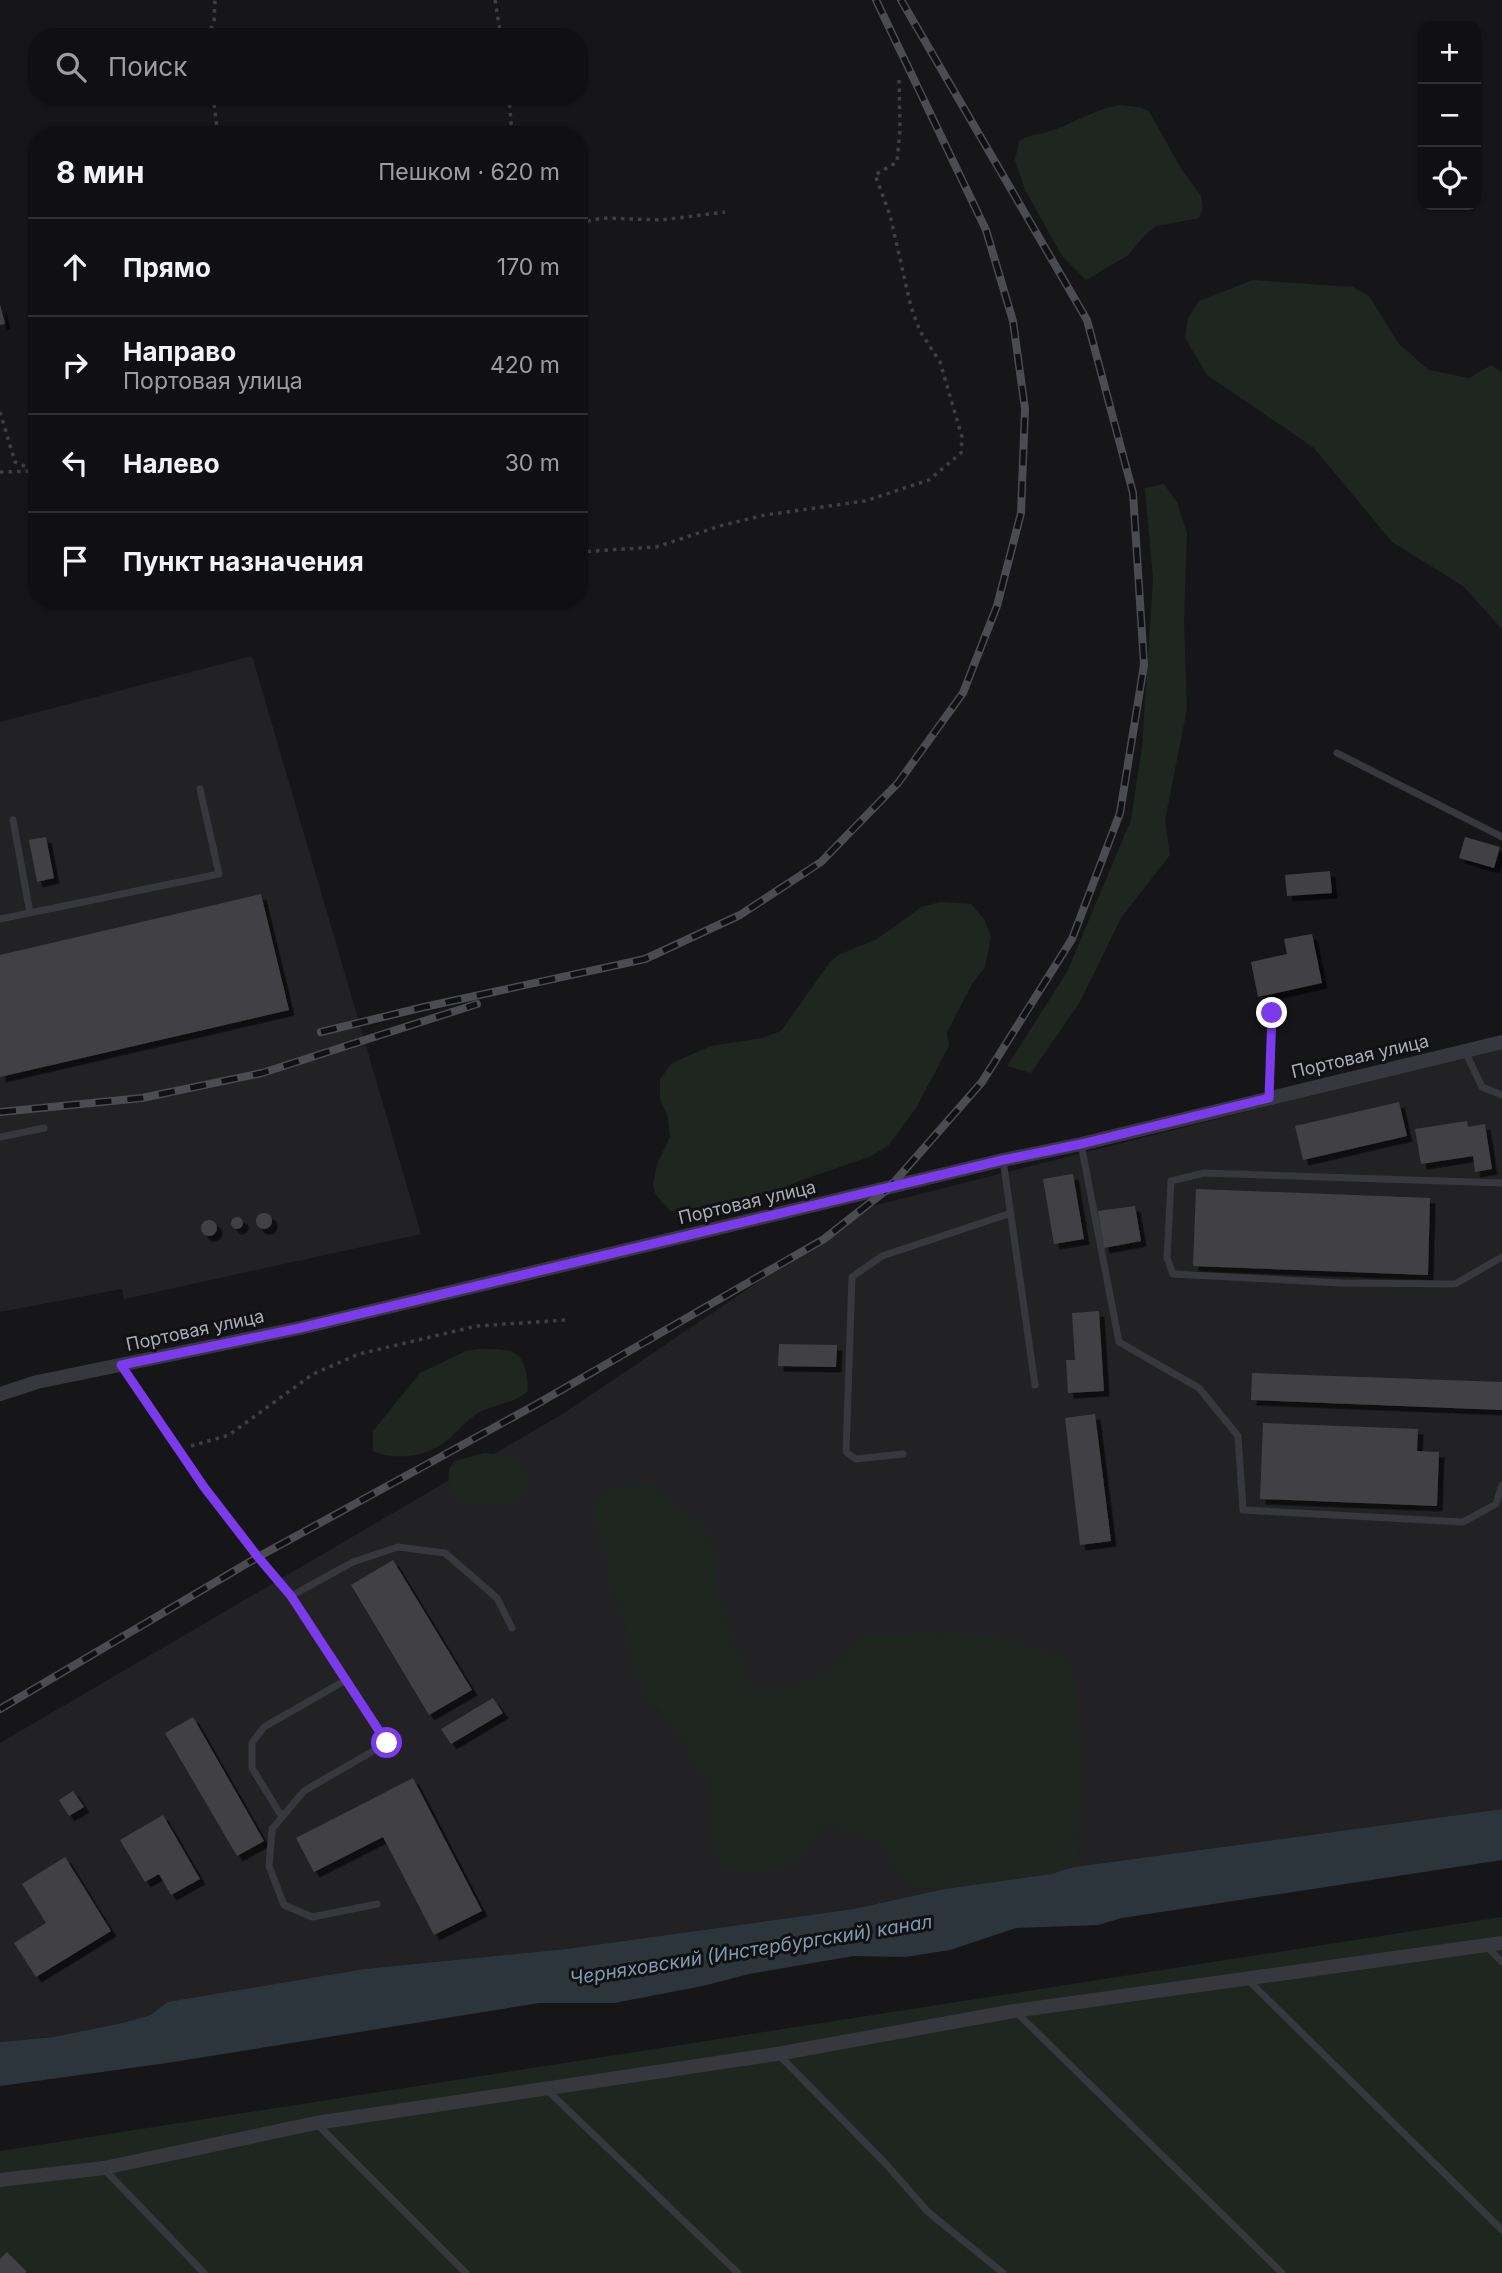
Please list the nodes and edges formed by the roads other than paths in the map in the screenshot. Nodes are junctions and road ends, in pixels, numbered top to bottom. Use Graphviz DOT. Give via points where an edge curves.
graph roads {
  1 [pos="1337,753"];
  2 [pos="200,789"];
  3 [pos="13,820"];
  4 [pos="1502,837"];
  5 [pos="30,913"];
  6 [pos="0,919"];
  7 [pos="1272,1013"];
  8 [pos="1502,1042"];
  9 [pos="1465,1051"];
  10 [pos="1502,1095"];
  11 [pos="1269,1098"];
  12 [pos="44,1128"];
  13 [pos="0,1137"];
  14 [pos="1081,1144"];
  15 [pos="1003,1160"];
  16 [pos="1502,1183"];
  17 [pos="1011,1213"];
  18 [pos="1502,1256"];
  19 [pos="121,1365"];
  20 [pos="1035,1385"];
  21 [pos="0,1394"];
  22 [pos="903,1454"];
  23 [pos="1502,1485"];
  24 [pos="291,1596"];
  25 [pos="512,1628"];
  26 [pos="346,1680"];
  27 [pos="282,1817"];
  28 [pos="377,1904"];
  29 [pos="1502,1943"];
  30 [pos="1485,1945"];
  31 [pos="1502,1962"];
  32 [pos="1246,1979"];
  33 [pos="1014,2011"];
  34 [pos="778,2054"];
  35 [pos="544,2088"];
  36 [pos="316,2123"];
  37 [pos="104,2168"];
  38 [pos="0,2180"];
  39 [pos="1502,2230"];
  40 [pos="204,2273"];
  41 [pos="466,2273"];
  42 [pos="738,2273"];
  43 [pos="1003,2273"];
  44 [pos="1282,2273"];
  1 -- 4 [label="lane"];
  2 -- 5 [label="lane" via="219,874"];
  3 -- 5 [label="lane"];
  5 -- 6 [label="lane"];
  7 -- 11 [label="lane"];
  8 -- 9 [label="street, Портовая улица"];
  9 -- 10 [label="lane" via="1482,1087"];
  9 -- 11 [label="street, Портовая улица"];
  11 -- 14 [label="street, Портовая улица"];
  12 -- 13 [label="lane"];
  14 -- 15 [label="street, Портовая улица"];
  14 -- 23 [label="lane" via="1119,1342 1199,1388 1238,1436 1243,1510 1464,1522 1496,1504"];
  15 -- 17 [label="lane"];
  15 -- 19 [label="street, Портовая улица" via="300,1328"];
  16 -- 18 [label="lane" via="1203,1173 1171,1181 1167,1258 1173,1274 1455,1284"];
  17 -- 20 [label="lane"];
  17 -- 22 [label="lane" via="882,1256 852,1277 846,1452 856,1459"];
  19 -- 21 [label="street, Портовая улица"];
  19 -- 24 [label="lane" via="227,1517"];
  24 -- 25 [label="lane" via="353,1562 398,1547 444,1553 497,1598"];
  24 -- 26 [label="lane"];
  26 -- 27 [label="lane" via="264,1727 252,1743 252,1768"];
  26 -- 27 [label="lane" via="387,1743 304,1791"];
  27 -- 28 [label="lane" via="272,1829 269,1866 284,1905 312,1917"];
  29 -- 30 [label="street"];
  30 -- 31 [label="lane"];
  30 -- 32 [label="street"];
  32 -- 33 [label="street"];
  32 -- 39 [label="lane"];
  33 -- 34 [label="street"];
  33 -- 44 [label="lane"];
  34 -- 35 [label="street"];
  34 -- 43 [label="lane" via="928,2213"];
  35 -- 36 [label="street"];
  35 -- 42 [label="lane"];
  36 -- 37 [label="street"];
  36 -- 41 [label="lane"];
  37 -- 38 [label="street"];
  37 -- 40 [label="lane"];
}
